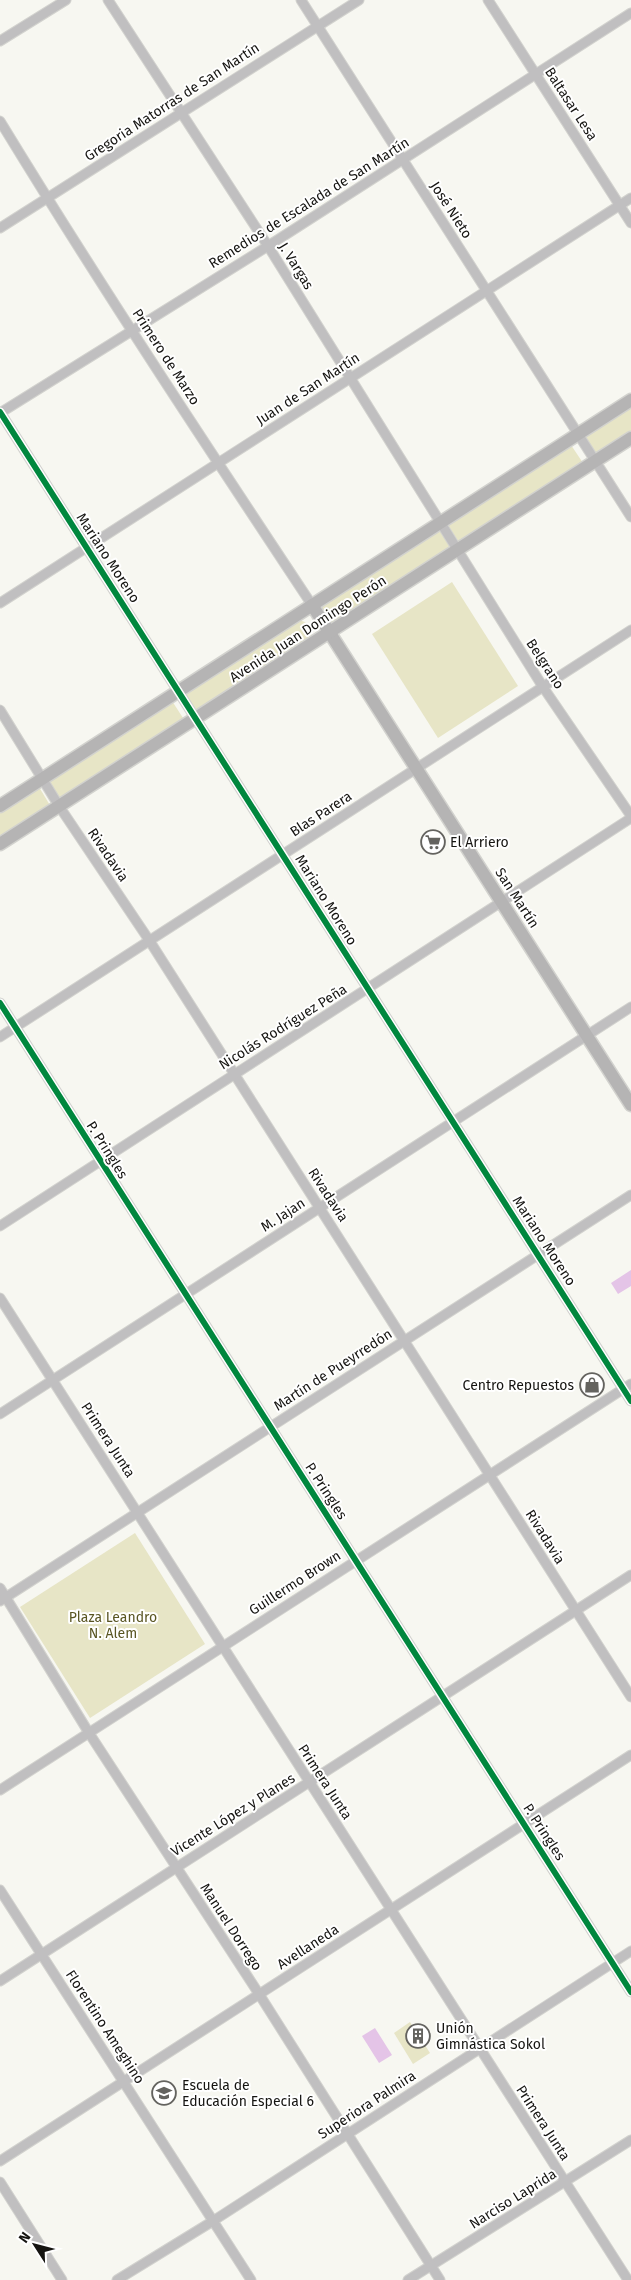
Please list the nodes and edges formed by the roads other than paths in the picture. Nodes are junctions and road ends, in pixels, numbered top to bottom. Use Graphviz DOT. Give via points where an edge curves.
graph roads {
  1 [pos="66,0"];
  2 [pos="108,0"];
  3 [pos="301,0"];
  4 [pos="359,0"];
  5 [pos="488,0"];
  6 [pos="631,13"];
  7 [pos="317,26"];
  8 [pos="0,41"];
  9 [pos="536,75"];
  10 [pos="180,114"];
  11 [pos="0,121"];
  12 [pos="403,160"];
  13 [pos="47,198"];
  14 [pos="631,198"];
  15 [pos="619,205"];
  16 [pos="631,224"];
  17 [pos="0,228"];
  18 [pos="268,246"];
  19 [pos="486,291"];
  20 [pos="133,330"];
  21 [pos="349,379"];
  22 [pos="631,400"];
  23 [pos="0,413"];
  24 [pos="578,434"];
  25 [pos="631,438"];
  26 [pos="595,462"];
  27 [pos="218,463"];
  28 [pos="631,518"];
  29 [pos="441,523"];
  30 [pos="87,548"];
  31 [pos="458,551"];
  32 [pos="0,603"];
  33 [pos="312,605"];
  34 [pos="631,630"];
  35 [pos="329,632"];
  36 [pos="543,687"];
  37 [pos="178,691"];
  38 [pos="0,710"];
  39 [pos="196,718"];
  40 [pos="416,768"];
  41 [pos="42,779"];
  42 [pos="0,806"];
  43 [pos="60,806"];
  44 [pos="631,817"];
  45 [pos="0,844"];
  46 [pos="282,855"];
  47 [pos="501,902"];
  48 [pos="149,940"];
  49 [pos="368,989"];
  50 [pos="0,1003"];
  51 [pos="631,1007"];
  52 [pos="15,1027"];
  53 [pos="587,1036"];
  54 [pos="0,1037"];
  55 [pos="234,1074"];
  56 [pos="631,1105"];
  57 [pos="453,1122"];
  58 [pos="100,1163"];
  59 [pos="631,1196"];
  60 [pos="320,1208"];
  61 [pos="0,1226"];
  62 [pos="538,1255"];
  63 [pos="186,1294"];
  64 [pos="0,1298"];
  65 [pos="405,1341"];
  66 [pos="53,1380"];
  67 [pos="627,1386"];
  68 [pos="631,1401"];
  69 [pos="0,1414"];
  70 [pos="270,1427"];
  71 [pos="490,1474"];
  72 [pos="138,1512"];
  73 [pos="356,1561"];
  74 [pos="631,1574"];
  75 [pos="0,1588"];
  76 [pos="3,1599"];
  77 [pos="576,1610"];
  78 [pos="223,1646"];
  79 [pos="440,1696"];
  80 [pos="631,1696"];
  81 [pos="89,1733"];
  82 [pos="631,1755"];
  83 [pos="309,1783"];
  84 [pos="0,1790"];
  85 [pos="524,1824"];
  86 [pos="175,1868"];
  87 [pos="0,1890"];
  88 [pos="391,1909"];
  89 [pos="631,1951"];
  90 [pos="41,1954"];
  91 [pos="612,1963"];
  92 [pos="0,1981"];
  93 [pos="631,1992"];
  94 [pos="259,1994"];
  95 [pos="478,2048"];
  96 [pos="124,2081"];
  97 [pos="347,2134"];
  98 [pos="631,2140"];
  99 [pos="0,2161"];
  100 [pos="0,2182"];
  101 [pos="565,2182"];
  102 [pos="213,2221"];
  103 [pos="431,2266"];
  104 [pos="62,2280"];
  105 [pos="117,2280"];
  106 [pos="251,2280"];
  107 [pos="408,2280"];
  108 [pos="440,2280"];
  109 [pos="628,2280"];
  1 -- 8 [label="street"];
  2 -- 10 [label="street, J. Vargas"];
  3 -- 7 [label="street, José Nieto"];
  4 -- 7 [label="street, Gregoria Matorras de San Martín"];
  5 -- 9 [label="street, Baltasar Lesa"];
  6 -- 9 [label="street, Remedios de Escalada de San Martín"];
  7 -- 10 [label="street, Gregoria Matorras de San Martín"];
  7 -- 12 [label="street, José Nieto"];
  9 -- 12 [label="street, Remedios de Escalada de San Martín"];
  9 -- 15 [label="street, Baltasar Lesa"];
  10 -- 13 [label="street, Gregoria Matorras de San Martín"];
  10 -- 18 [label="street, J. Vargas"];
  11 -- 13 [label="street, Primero de Marzo"];
  12 -- 18 [label="street, Remedios de Escalada de San Martín"];
  12 -- 19 [label="street, José Nieto"];
  13 -- 17 [label="street, Gregoria Matorras de San Martín"];
  13 -- 20 [label="street, Primero de Marzo"];
  14 -- 15 [label="street, Juan de San Martín"];
  15 -- 16 [label="street, Baltasar Lesa"];
  15 -- 19 [label="street, Juan de San Martín"];
  18 -- 20 [label="street, Remedios de Escalada de San Martín"];
  18 -- 21 [label="street, J. Vargas"];
  19 -- 21 [label="street, Juan de San Martín"];
  19 -- 24 [label="street, José Nieto"];
  20 -- 23 [label="street, Remedios de Escalada de San Martín"];
  20 -- 27 [label="street, Primero de Marzo"];
  21 -- 27 [label="street, Juan de San Martín"];
  21 -- 29 [label="street, J. Vargas"];
  22 -- 24 [label="main road, Avenida Juan Domingo Perón"];
  23 -- 30 [label="street, Mariano Moreno"];
  24 -- 26 [label="street, José Nieto"];
  24 -- 29 [label="main road, Avenida Juan Domingo Perón"];
  25 -- 26 [label="main road, Avenida Juan Domingo Perón"];
  26 -- 28 [label="street, José Nieto"];
  26 -- 31 [label="main road, Avenida Juan Domingo Perón"];
  27 -- 30 [label="street, Juan de San Martín"];
  27 -- 33 [label="street, Primero de Marzo"];
  29 -- 31 [label="street, Belgrano"];
  29 -- 33 [label="main road, Avenida Juan Domingo Perón"];
  30 -- 32 [label="street, Juan de San Martín"];
  30 -- 37 [label="street, Mariano Moreno"];
  31 -- 35 [label="main road, Avenida Juan Domingo Perón"];
  31 -- 36 [label="street, Belgrano"];
  33 -- 35 [label="main road, San Martín"];
  33 -- 37 [label="main road, Avenida Juan Domingo Perón"];
  34 -- 36 [label="street, Blas Parera"];
  35 -- 39 [label="main road, Avenida Juan Domingo Perón"];
  35 -- 40 [label="main road, San Martín"];
  36 -- 40 [label="street, Blas Parera"];
  36 -- 44 [label="street, Belgrano"];
  37 -- 39 [label="street, Mariano Moreno"];
  37 -- 41 [label="main road, Avenida Juan Domingo Perón"];
  38 -- 41 [label="street, Rivadavia"];
  39 -- 43 [label="main road, Avenida Juan Domingo Perón"];
  39 -- 46 [label="street, Mariano Moreno"];
  40 -- 46 [label="street, Blas Parera"];
  40 -- 47 [label="main road, San Martín"];
  41 -- 42 [label="main road, Avenida Juan Domingo Perón"];
  41 -- 43 [label="street, Rivadavia"];
  43 -- 45 [label="main road, Avenida Juan Domingo Perón"];
  43 -- 48 [label="street, Rivadavia"];
  44 -- 47 [label="street, Nicolás Rodríguez Peña"];
  46 -- 48 [label="street, Blas Parera"];
  46 -- 49 [label="street, Mariano Moreno"];
  47 -- 49 [label="street, Nicolás Rodríguez Peña"];
  47 -- 53 [label="main road, San Martín"];
  48 -- 52 [label="street, Blas Parera"];
  48 -- 55 [label="street, Rivadavia"];
  49 -- 55 [label="street, Nicolás Rodríguez Peña"];
  49 -- 57 [label="street, Mariano Moreno"];
  50 -- 52 [label="street, P. Pringles"];
  51 -- 53 [label="street, M. Jajan"];
  52 -- 54 [label="street, Blas Parera"];
  52 -- 58 [label="street, P. Pringles"];
  53 -- 56 [label="main road, San Martín"];
  53 -- 57 [label="street, M. Jajan"];
  55 -- 58 [label="street, Nicolás Rodríguez Peña"];
  55 -- 60 [label="street, Rivadavia"];
  57 -- 60 [label="street, M. Jajan"];
  57 -- 62 [label="street, Mariano Moreno"];
  58 -- 61 [label="street, Nicolás Rodríguez Peña"];
  58 -- 63 [label="street, P. Pringles"];
  59 -- 62 [label="street, Martín de Pueyrredón"];
  60 -- 63 [label="street, M. Jajan"];
  60 -- 65 [label="street, Rivadavia"];
  62 -- 65 [label="street, Martín de Pueyrredón"];
  62 -- 67 [label="street, Mariano Moreno"];
  63 -- 66 [label="street, M. Jajan"];
  63 -- 70 [label="street, P. Pringles"];
  64 -- 66 [label="street, Primera Junta"];
  65 -- 70 [label="street, Martín de Pueyrredón"];
  65 -- 71 [label="street, Rivadavia"];
  66 -- 69 [label="street, M. Jajan"];
  66 -- 72 [label="street, Primera Junta"];
  67 -- 68 [label="street, Mariano Moreno"];
  67 -- 71 [label="street, Guillermo Brown"];
  70 -- 72 [label="street, Martín de Pueyrredón"];
  70 -- 73 [label="street, P. Pringles"];
  71 -- 73 [label="street, Guillermo Brown"];
  71 -- 77 [label="street, Rivadavia"];
  72 -- 76 [label="street, Martín de Pueyrredón"];
  72 -- 78 [label="street, Primera Junta"];
  73 -- 78 [label="street, Guillermo Brown"];
  73 -- 79 [label="street, P. Pringles"];
  74 -- 77 [label="street, Vicente López y Planes"];
  75 -- 76 [label="street, Manuel Dorrego"];
  76 -- 81 [label="street, Manuel Dorrego"];
  77 -- 79 [label="street, Vicente López y Planes"];
  77 -- 80 [label="street, Rivadavia"];
  78 -- 81 [label="street, Guillermo Brown"];
  78 -- 83 [label="street, Primera Junta"];
  79 -- 83 [label="street, Vicente López y Planes"];
  79 -- 85 [label="street, P. Pringles"];
  81 -- 84 [label="street, Guillermo Brown"];
  81 -- 86 [label="street, Manuel Dorrego"];
  82 -- 85 [label="street, Avellaneda"];
  83 -- 86 [label="street, Vicente López y Planes"];
  83 -- 88 [label="street, Primera Junta"];
  85 -- 88 [label="street, Avellaneda"];
  85 -- 91 [label="street, P. Pringles"];
  86 -- 90 [label="street, Vicente López y Planes"];
  86 -- 94 [label="street, Manuel Dorrego"];
  87 -- 90 [label="street, Florentino Ameghino"];
  88 -- 94 [label="street, Avellaneda"];
  88 -- 95 [label="street, Primera Junta"];
  89 -- 91 [label="street, Superiora Palmira"];
  90 -- 92 [label="street, Vicente López y Planes"];
  90 -- 96 [label="street, Florentino Ameghino"];
  91 -- 93 [label="street, P. Pringles"];
  91 -- 95 [label="street, Superiora Palmira"];
  94 -- 96 [label="street, Avellaneda"];
  94 -- 97 [label="street, Manuel Dorrego"];
  95 -- 97 [label="street, Superiora Palmira"];
  95 -- 101 [label="street, Primera Junta"];
  96 -- 99 [label="street, Avellaneda"];
  96 -- 102 [label="street, Florentino Ameghino"];
  97 -- 102 [label="street, Superiora Palmira"];
  97 -- 103 [label="street, Manuel Dorrego"];
  98 -- 101 [label="street, Narciso Laprida"];
  100 -- 104 [label="street"];
  101 -- 103 [label="street, Narciso Laprida"];
  101 -- 109 [label="street, Primera Junta"];
  102 -- 105 [label="street, Superiora Palmira"];
  102 -- 106 [label="street, Florentino Ameghino"];
  103 -- 107 [label="street, Narciso Laprida"];
  103 -- 108 [label="street, Manuel Dorrego"];
}
